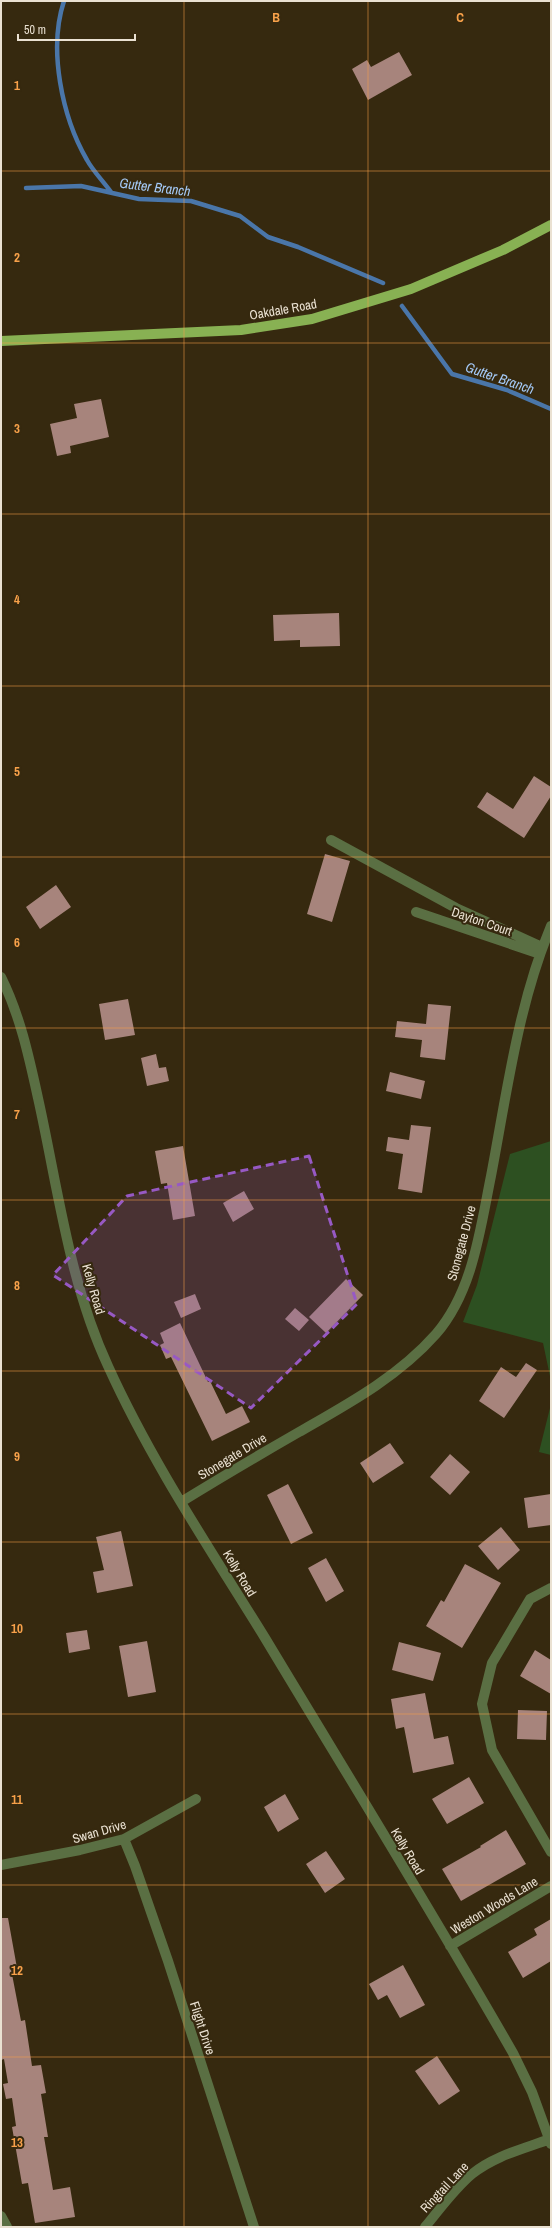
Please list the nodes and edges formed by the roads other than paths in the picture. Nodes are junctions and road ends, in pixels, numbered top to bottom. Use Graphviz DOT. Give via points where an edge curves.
graph roads {
  1 [pos="551,225"];
  2 [pos="1,341"];
  3 [pos="331,840"];
  4 [pos="416,912"];
  5 [pos="551,926"];
  6 [pos="541,951"];
  7 [pos="1,977"];
  8 [pos="181,1502"];
  9 [pos="551,1588"];
  10 [pos="196,1800"];
  11 [pos="124,1839"];
  12 [pos="551,1852"];
  13 [pos="1,1865"];
  14 [pos="551,1886"];
  15 [pos="450,1946"];
  16 [pos="550,2142"];
  17 [pos="1,2216"];
  18 [pos="7,2227"];
  19 [pos="254,2227"];
  20 [pos="425,2227"];
  1 -- 2 [label="main road, Oakdale Road" via="503,250 411,289 312,318 241,330"];
  3 -- 6 [label="street"];
  4 -- 6 [label="street, Dayton Court"];
  5 -- 6 [label="street, Stonegate Drive"];
  6 -- 8 [label="street, Stonegate Drive" via="517,1039 472,1262 459,1298 448,1318 436,1334 390,1377"];
  7 -- 8 [label="street, Kelly Road" via="20,1026 66,1233 93,1331 132,1417"];
  8 -- 15 [label="street, Kelly Road"];
  9 -- 12 [label="street" via="530,1599 492,1663 482,1704 492,1750"];
  10 -- 11 [label="street, Swan Drive"];
  11 -- 13 [label="street, Swan Drive"];
  11 -- 19 [label="street, Flight Drive" via="168,1961"];
  14 -- 15 [label="street, Weston Woods Lane"];
  15 -- 16 [label="street, Kelly Road" via="532,2092"];
  16 -- 20 [label="street, Ringtail Lane" via="508,2154 483,2166 462,2183"];
  17 -- 18 [label="street"];
}
